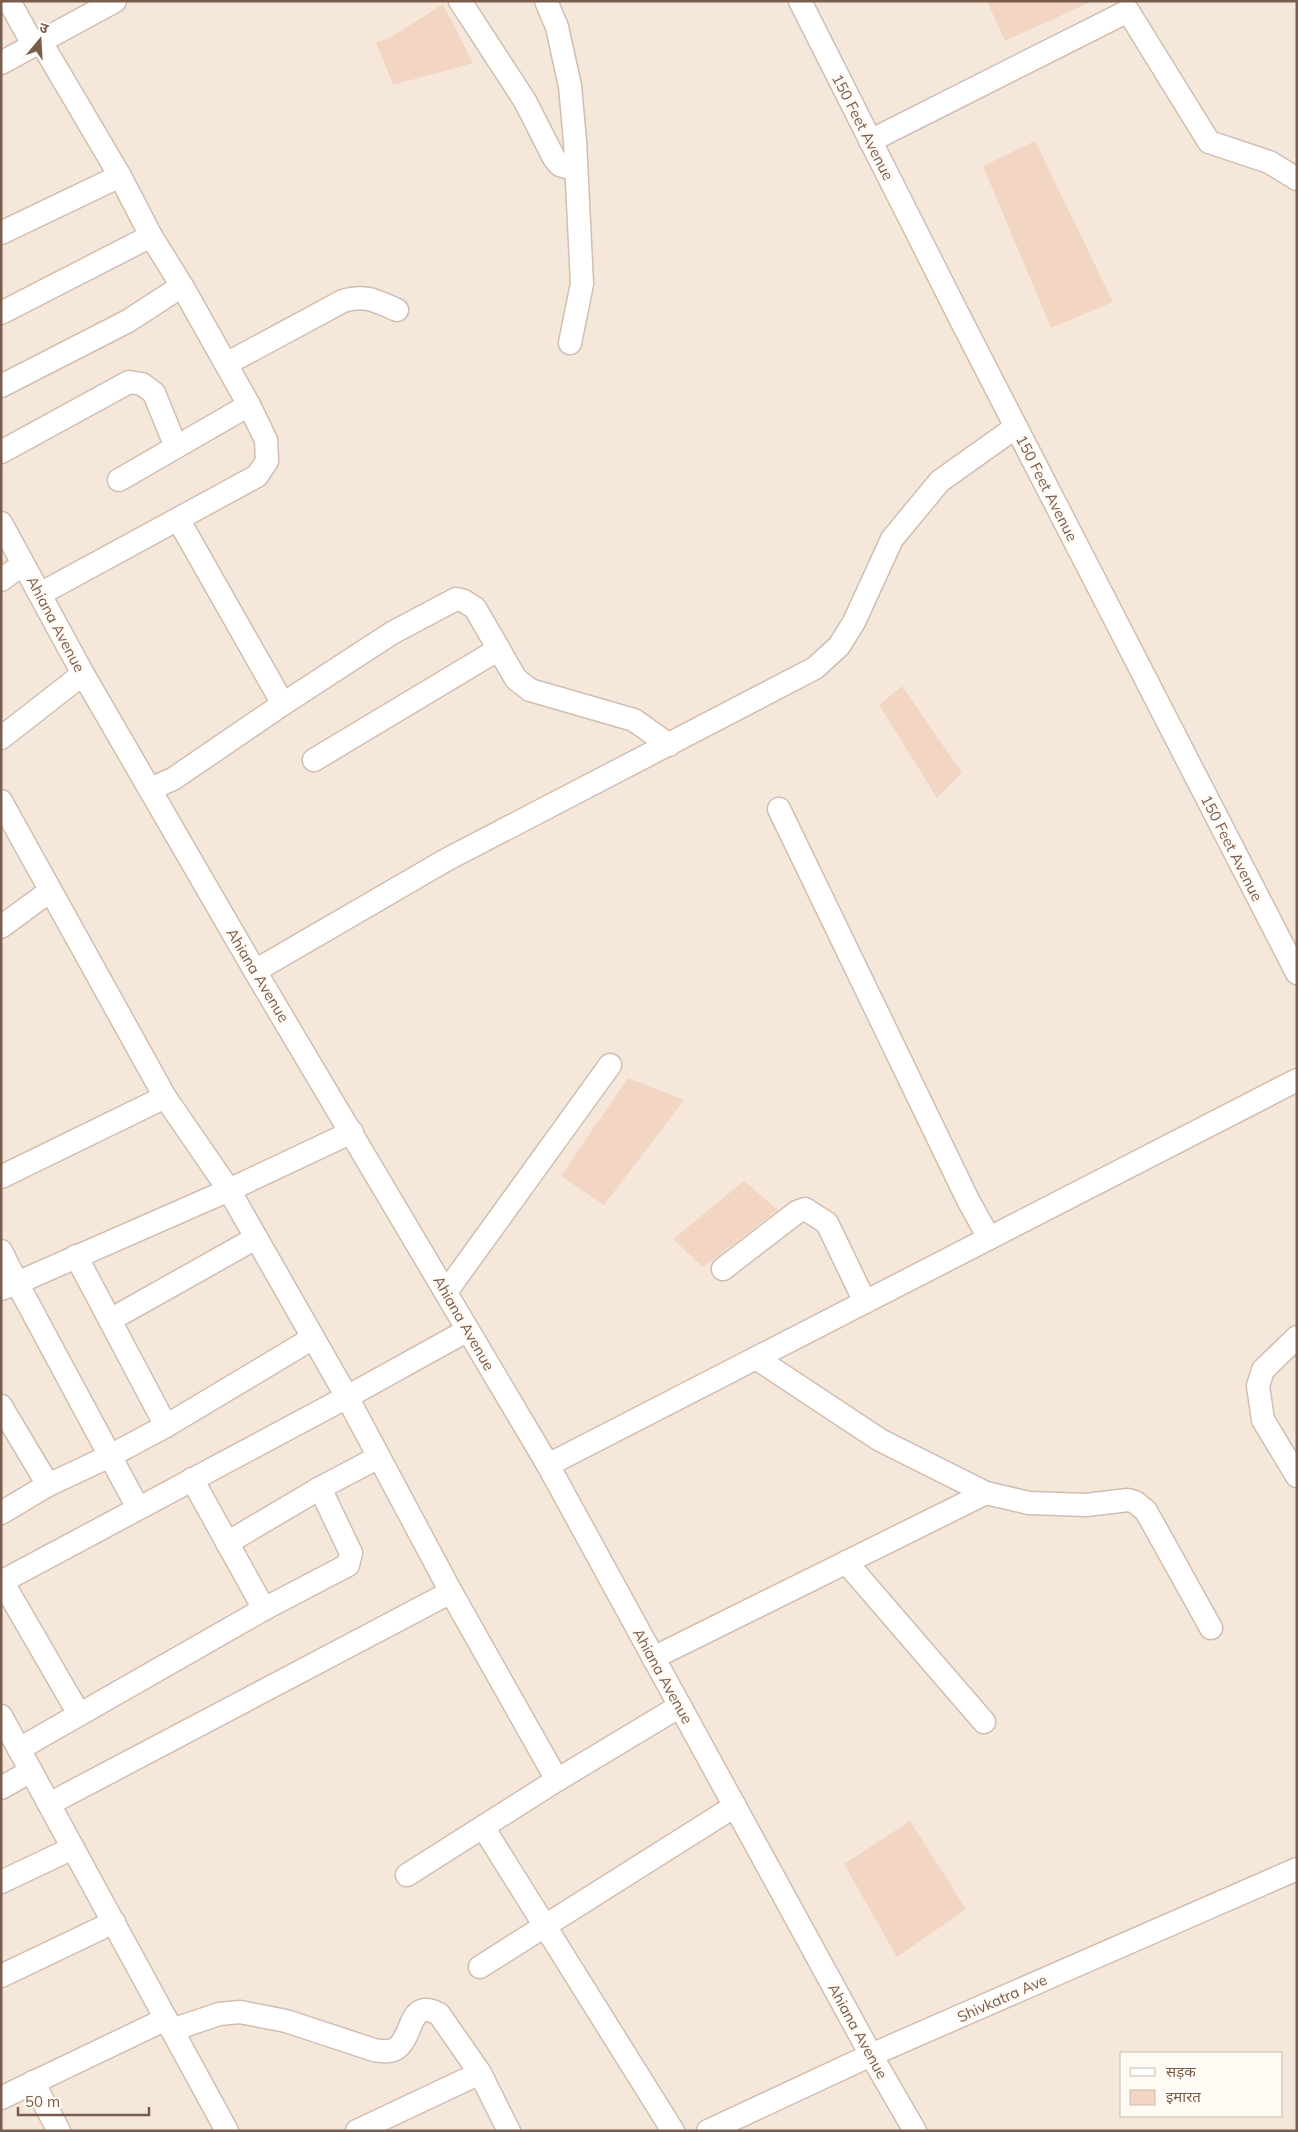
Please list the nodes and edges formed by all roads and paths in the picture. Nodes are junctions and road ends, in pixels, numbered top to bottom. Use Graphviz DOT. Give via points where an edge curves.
graph roads {
  1 [pos="9,1"];
  2 [pos="115,1"];
  3 [pos="460,1"];
  4 [pos="546,1"];
  5 [pos="800,1"];
  6 [pos="37,44"];
  7 [pos="1,63"];
  8 [pos="870,141"];
  9 [pos="576,170"];
  10 [pos="120,176"];
  11 [pos="1297,179"];
  12 [pos="1,233"];
  13 [pos="151,236"];
  14 [pos="182,286"];
  15 [pos="397,310"];
  16 [pos="1,313"];
  17 [pos="570,342"];
  18 [pos="226,364"];
  19 [pos="1,386"];
  20 [pos="249,405"];
  21 [pos="1016,427"];
  22 [pos="176,447"];
  23 [pos="1,452"];
  24 [pos="119,480"];
  25 [pos="178,519"];
  26 [pos="1,523"];
  27 [pos="23,564"];
  28 [pos="1,580"];
  29 [pos="40,594"];
  30 [pos="499,649"];
  31 [pos="82,674"];
  32 [pos="283,704"];
  33 [pos="1,738"];
  34 [pos="669,745"];
  35 [pos="314,760"];
  36 [pos="150,789"];
  37 [pos="1,801"];
  38 [pos="779,809"];
  39 [pos="50,891"];
  40 [pos="1,927"];
  41 [pos="255,971"];
  42 [pos="1297,973"];
  43 [pos="610,1064"];
  44 [pos="1297,1080"];
  45 [pos="165,1097"];
  46 [pos="352,1132"];
  47 [pos="1,1177"];
  48 [pos="229,1190"];
  49 [pos="256,1238"];
  50 [pos="989,1238"];
  51 [pos="1,1250"];
  52 [pos="76,1256"];
  53 [pos="723,1269"];
  54 [pos="9,1286"];
  55 [pos="446,1292"];
  56 [pos="865,1302"];
  57 [pos="110,1320"];
  58 [pos="468,1330"];
  59 [pos="1297,1337"];
  60 [pos="313,1338"];
  61 [pos="756,1358"];
  62 [pos="347,1397"];
  63 [pos="1,1406"];
  64 [pos="166,1426"];
  65 [pos="110,1456"];
  66 [pos="379,1457"];
  67 [pos="548,1465"];
  68 [pos="1297,1476"];
  69 [pos="192,1479"];
  70 [pos="48,1485"];
  71 [pos="320,1488"];
  72 [pos="986,1493"];
  73 [pos="138,1508"];
  74 [pos="1,1513"];
  75 [pos="227,1543"];
  76 [pos="846,1562"];
  77 [pos="2,1581"];
  78 [pos="451,1592"];
  79 [pos="264,1609"];
  80 [pos="1211,1628"];
  81 [pos="654,1658"];
  82 [pos="680,1706"];
  83 [pos="79,1714"];
  84 [pos="1,1716"];
  85 [pos="984,1722"];
  86 [pos="19,1749"];
  87 [pos="31,1771"];
  88 [pos="557,1780"];
  89 [pos="1,1788"];
  90 [pos="49,1804"];
  91 [pos="735,1806"];
  92 [pos="483,1827"];
  93 [pos="73,1848"];
  94 [pos="1297,1869"];
  95 [pos="406,1875"];
  96 [pos="1,1882"];
  97 [pos="114,1922"];
  98 [pos="545,1926"];
  99 [pos="480,1967"];
  100 [pos="1,1976"];
  101 [pos="169,2024"];
  102 [pos="871,2055"];
  103 [pos="480,2073"];
  104 [pos="33,2082"];
  105 [pos="1,2098"];
  106 [pos="59,2131"];
  107 [pos="227,2131"];
  108 [pos="357,2131"];
  109 [pos="509,2131"];
  110 [pos="673,2131"];
  111 [pos="708,2131"];
  112 [pos="915,2131"];
  1 -- 6 [label="street"];
  2 -- 6 [label="street"];
  3 -- 9 [label="street" via="525,101 554,158 560,165"];
  4 -- 9 [label="street" via="557,27 570,86"];
  5 -- 8 [label="street, 150 Feet Avenue"];
  6 -- 7 [label="street"];
  6 -- 10 [label="street"];
  8 -- 11 [label="street" via="1128,11 1209,142 1269,162"];
  8 -- 21 [label="street, 150 Feet Avenue"];
  9 -- 17 [label="street" via="582,284"];
  10 -- 12 [label="street"];
  10 -- 13 [label="street"];
  13 -- 14 [label="street"];
  13 -- 16 [label="street"];
  14 -- 18 [label="street"];
  14 -- 19 [label="street" via="128,321"];
  15 -- 18 [label="street" via="358,296"];
  18 -- 20 [label="street"];
  20 -- 22 [label="street"];
  20 -- 25 [label="street" via="266,440 267,461 257,476"];
  21 -- 34 [label="street" via="940,481 904,524 892,539 854,622 839,646 814,668"];
  21 -- 42 [label="street, 150 Feet Avenue"];
  22 -- 23 [label="street" via="154,394 142,384 128,382"];
  22 -- 24 [label="street"];
  25 -- 29 [label="street"];
  25 -- 32 [label="street"];
  26 -- 27 [label="street, Ahiana Avenue"];
  27 -- 28 [label="street"];
  27 -- 29 [label="street, Ahiana Avenue"];
  29 -- 31 [label="street, Ahiana Avenue"];
  30 -- 32 [label="street" via="475,608 456,599 392,633"];
  30 -- 34 [label="street" via="516,679 530,690 634,720"];
  30 -- 35 [label="street"];
  31 -- 33 [label="street"];
  31 -- 36 [label="street, Ahiana Avenue"];
  32 -- 36 [label="street" via="172,779"];
  34 -- 41 [label="street" via="446,860"];
  36 -- 41 [label="street, Ahiana Avenue"];
  37 -- 39 [label="street"];
  38 -- 50 [label="street"];
  39 -- 40 [label="street"];
  39 -- 45 [label="street"];
  41 -- 46 [label="street, Ahiana Avenue"];
  43 -- 55 [label="street"];
  44 -- 50 [label="street"];
  45 -- 47 [label="street"];
  45 -- 48 [label="street"];
  46 -- 48 [label="street"];
  46 -- 55 [label="street, Ahiana Avenue"];
  48 -- 49 [label="street"];
  48 -- 52 [label="street"];
  49 -- 57 [label="street"];
  49 -- 60 [label="street"];
  50 -- 56 [label="street"];
  51 -- 54 [label="street"];
  52 -- 54 [label="street"];
  52 -- 57 [label="street"];
  53 -- 56 [label="street" via="796,1212 805,1209 827,1223"];
  54 -- 65 [label="street"];
  55 -- 58 [label="street, Ahiana Avenue"];
  56 -- 61 [label="street"];
  57 -- 64 [label="street"];
  58 -- 62 [label="street"];
  58 -- 67 [label="street, Ahiana Avenue"];
  59 -- 68 [label="street" via="1263,1370 1258,1386 1263,1420"];
  60 -- 62 [label="street"];
  60 -- 64 [label="street"];
  61 -- 67 [label="street"];
  61 -- 72 [label="street" via="880,1440"];
  62 -- 66 [label="street"];
  62 -- 69 [label="street"];
  63 -- 70 [label="street"];
  64 -- 65 [label="street"];
  65 -- 70 [label="street"];
  65 -- 73 [label="street"];
  66 -- 71 [label="street"];
  66 -- 78 [label="street"];
  67 -- 81 [label="street, Ahiana Avenue"];
  69 -- 73 [label="street"];
  69 -- 75 [label="street"];
  70 -- 74 [label="street"];
  71 -- 75 [label="street"];
  71 -- 79 [label="street" via="351,1553 350,1561 348,1565"];
  72 -- 76 [label="street"];
  72 -- 80 [label="street" via="1029,1503 1086,1505 1135,1502 1146,1511"];
  73 -- 77 [label="street"];
  75 -- 79 [label="street"];
  76 -- 81 [label="street"];
  76 -- 85 [label="street"];
  77 -- 83 [label="street"];
  78 -- 88 [label="street"];
  78 -- 90 [label="street"];
  79 -- 83 [label="street"];
  81 -- 82 [label="street, Ahiana Avenue"];
  82 -- 88 [label="street"];
  82 -- 91 [label="street, Ahiana Avenue"];
  83 -- 86 [label="street"];
  84 -- 86 [label="street"];
  86 -- 87 [label="street"];
  87 -- 89 [label="street"];
  87 -- 90 [label="street"];
  88 -- 92 [label="street"];
  90 -- 93 [label="street"];
  91 -- 98 [label="street"];
  91 -- 102 [label="street, Ahiana Avenue"];
  92 -- 95 [label="street"];
  92 -- 98 [label="street"];
  93 -- 96 [label="street"];
  93 -- 97 [label="street"];
  94 -- 102 [label="street, Shivkatra Ave"];
  97 -- 100 [label="street"];
  97 -- 101 [label="street"];
  98 -- 99 [label="street"];
  98 -- 110 [label="street"];
  101 -- 103 [label="street" via="240,2012 286,2022 385,2052 396,2049 402,2042 415,2015 431,2010 439,2014"];
  101 -- 104 [label="street"];
  101 -- 107 [label="street"];
  102 -- 111 [label="street, Shivkatra Ave"];
  102 -- 112 [label="street, Ahiana Avenue"];
  103 -- 108 [label="street"];
  103 -- 109 [label="street"];
  104 -- 105 [label="street"];
  104 -- 106 [label="street"];
}
